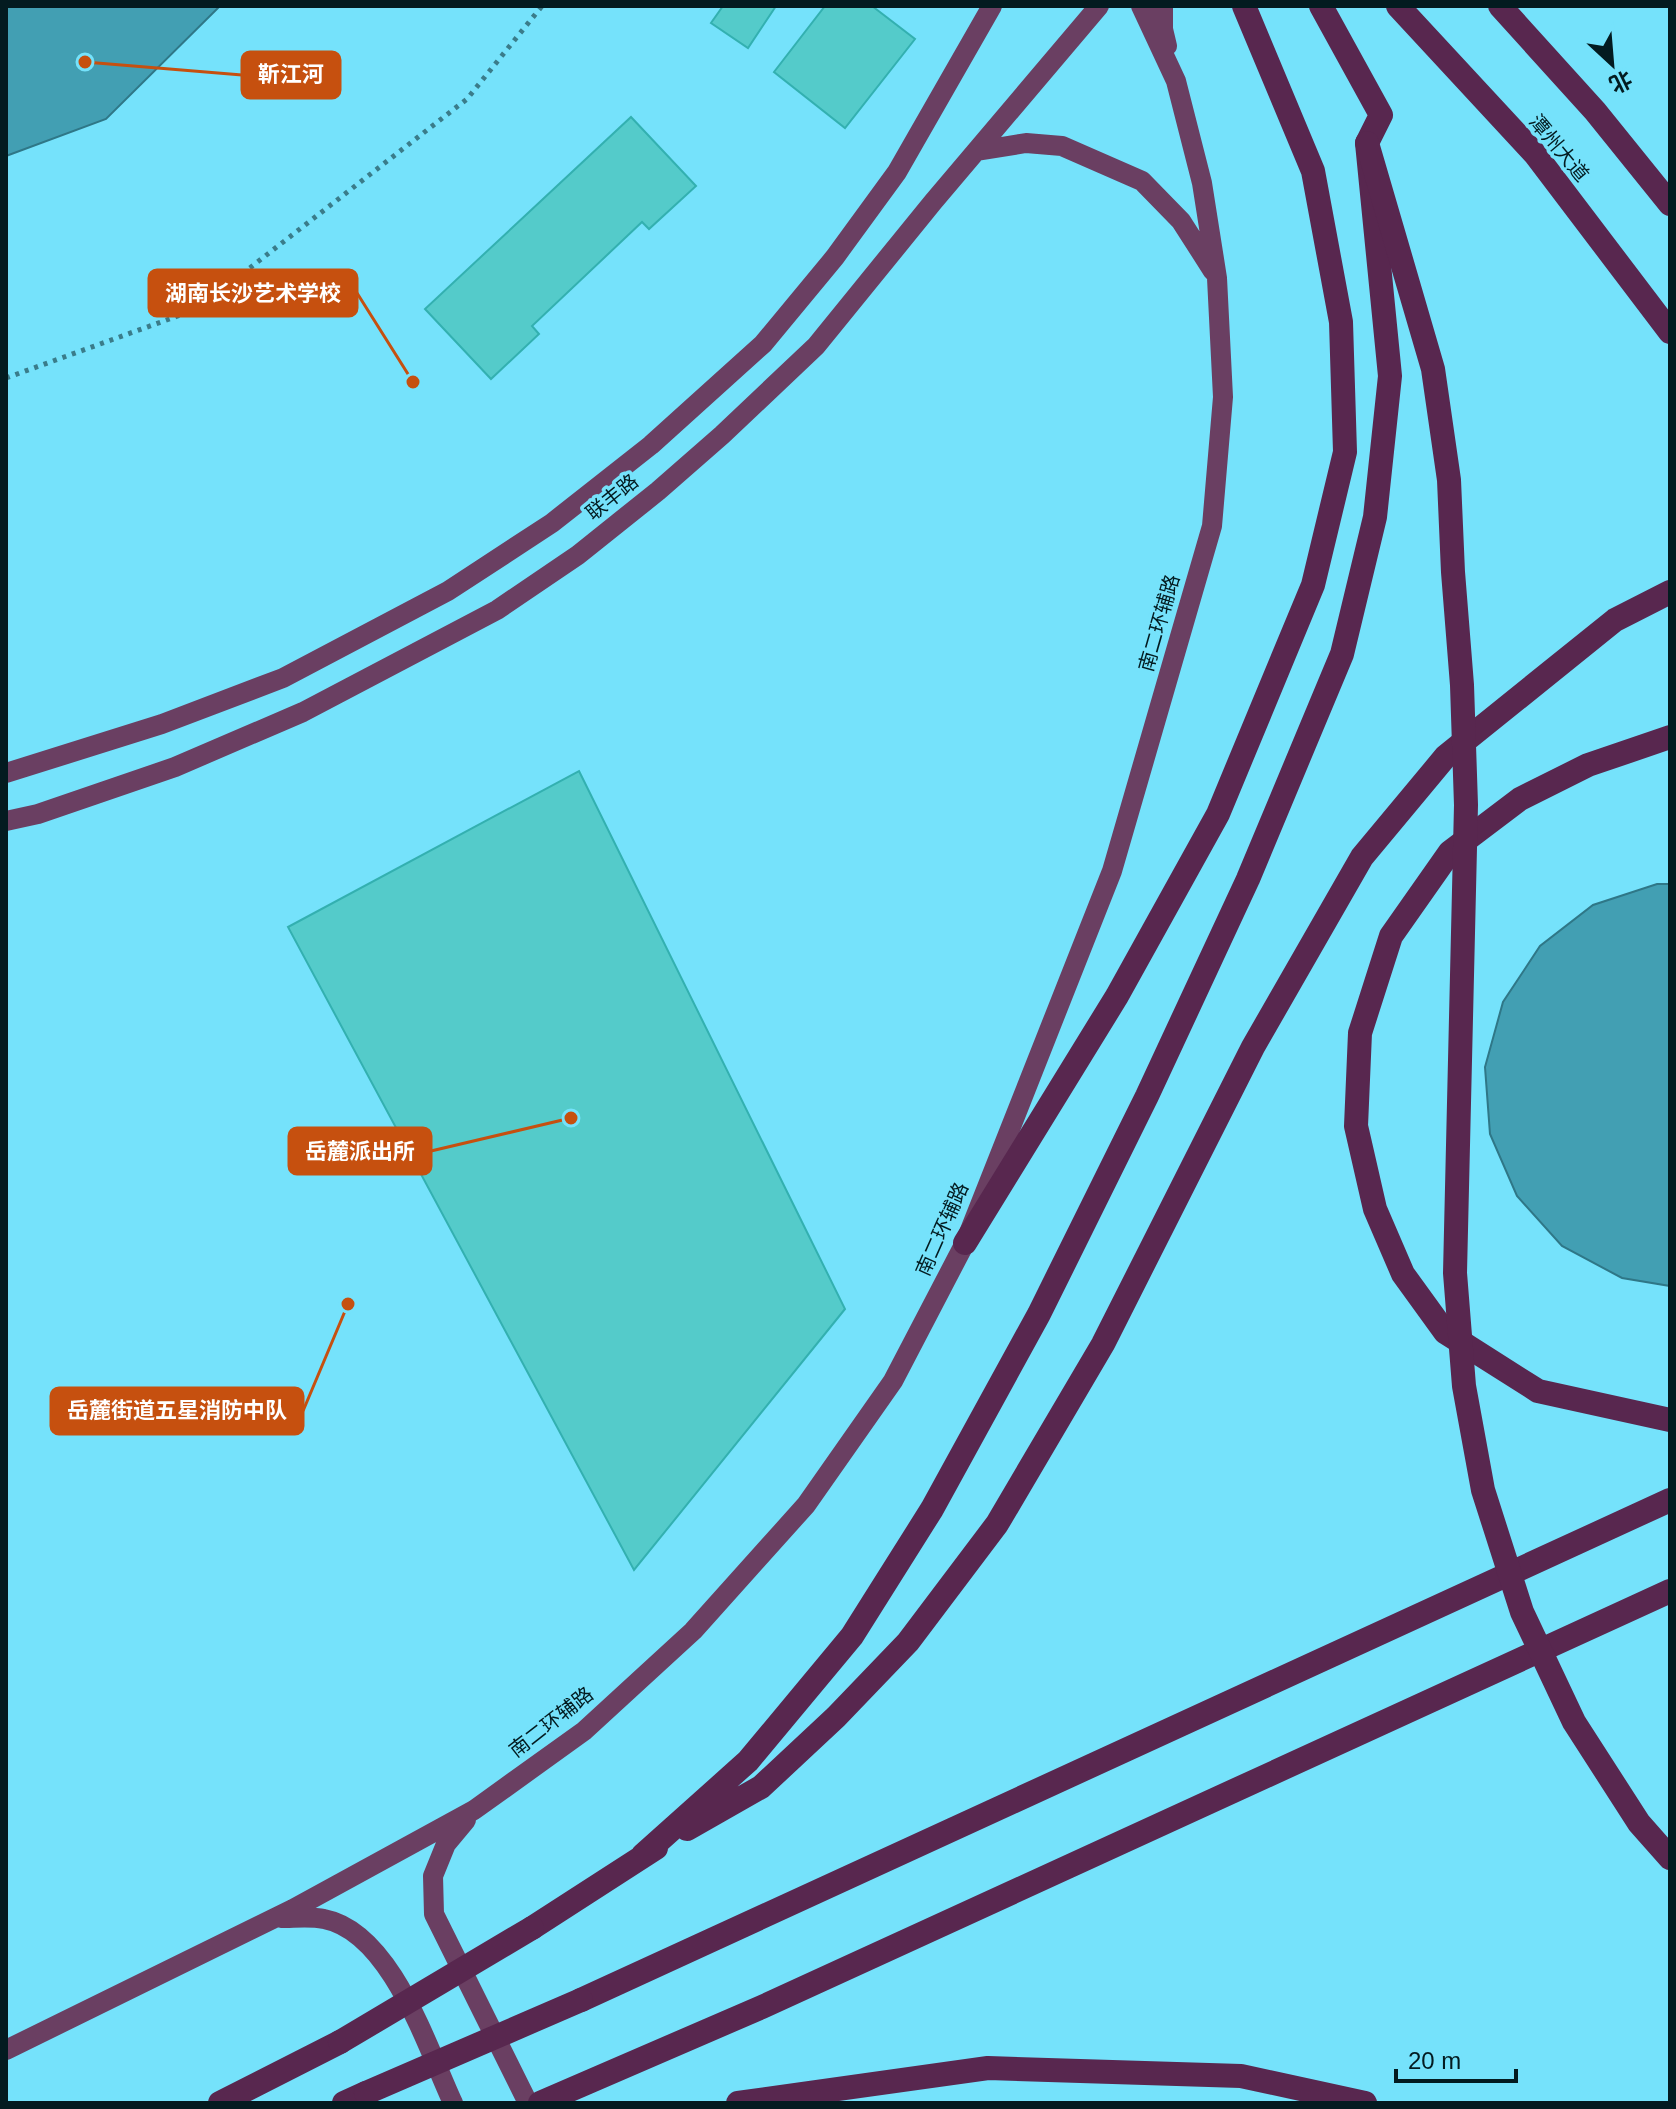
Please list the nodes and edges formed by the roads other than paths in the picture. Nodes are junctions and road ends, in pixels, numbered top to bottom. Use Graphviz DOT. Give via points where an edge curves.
graph roads {
  1 [pos="992,6"];
  2 [pos="1099,6"];
  3 [pos="1141,6"];
  4 [pos="1163,6"];
  5 [pos="1244,6"];
  6 [pos="1321,6"];
  7 [pos="1398,6"];
  8 [pos="1500,6"];
  9 [pos="1176,81"];
  10 [pos="1367,143"];
  11 [pos="977,151"];
  12 [pos="1670,204"];
  13 [pos="1217,278"];
  14 [pos="1670,332"];
  15 [pos="1670,592"];
  16 [pos="1670,737"];
  17 [pos="6,773"];
  18 [pos="6,821"];
  19 [pos="965,1243"];
  20 [pos="1670,1420"];
  21 [pos="1670,1500"];
  22 [pos="1670,1591"];
  23 [pos="474,1810"];
  24 [pos="643,1855"];
  25 [pos="1670,1858"];
  26 [pos="275,1918"];
  27 [pos="6,2050"];
  28 [pos="355,2098"];
  29 [pos="220,2103"];
  30 [pos="453,2103"];
  31 [pos="528,2103"];
  32 [pos="540,2103"];
  33 [pos="738,2103"];
  34 [pos="1365,2103"];
  1 -- 17 [label="main road, 联丰路" via="897,172 763,344 651,445 552,523 448,591 283,678 162,724"];
  2 -- 11 [label="main road, 联丰路"];
  3 -- 9 [label="main road, 南二环辅路"];
  4 -- 9 [label="main road"];
  5 -- 19 [label="highway" via="1313,171 1341,322 1345,452 1313,585 1218,814 1117,996"];
  6 -- 10 [label="highway" via="1381,115"];
  7 -- 14 [label="highway, 潭州大道" via="1535,154"];
  8 -- 12 [label="highway"];
  9 -- 13 [label="main road, 南二环辅路" via="1202,183"];
  10 -- 24 [label="highway, bridge" via="1390,376 1375,517 1342,654 1248,879 1039,1314 932,1509 852,1636 748,1761"];
  10 -- 25 [label="highway, bridge" via="1433,369 1449,480 1466,805 1455,1273 1464,1386 1483,1490 1522,1612 1574,1722 1639,1823"];
  11 -- 13 [label="main road" via="1026,143 1062,146 1142,181 1181,221"];
  11 -- 18 [label="main road, 联丰路" via="816,346 701,454 578,555 497,610 303,712 175,767"];
  13 -- 19 [label="main road, 南二环辅路" via="1223,397 1212,526 1112,871"];
  15 -- 24 [label="highway" via="1615,620 1446,756 1362,857 1253,1047 1103,1344 997,1524 908,1642 836,1717 761,1787"];
  16 -- 20 [label="highway" via="1588,765 1520,799 1450,852 1391,936 1360,1033 1356,1126 1375,1209 1403,1274 1445,1332 1538,1391"];
  19 -- 23 [label="main road, 南二环辅路" via="893,1381 806,1505 693,1631 584,1731"];
  21 -- 28 [label="highway, bridge" via="581,2000"];
  22 -- 32 [label="highway" via="762,2007"];
  23 -- 26 [label="main road, 南二环辅路"];
  23 -- 31 [label="main road" via="446,1844 433,1876 434,1914"];
  24 -- 29 [label="highway, bridge" via="340,2042"];
  26 -- 27 [label="main road, 南二环辅路"];
  26 -- 30 [label="main road" via="324,1919 351,1929 375,1948 394,1974"];
  33 -- 34 [label="highway" via="988,2068 1241,2076"];
}
